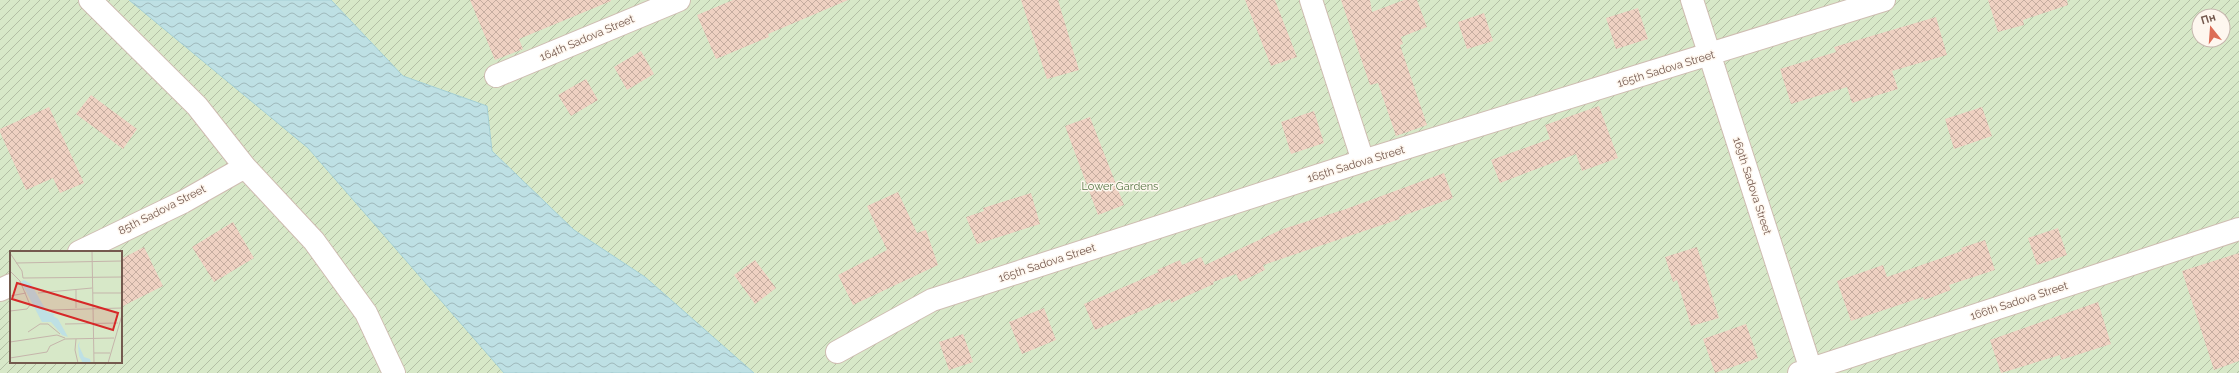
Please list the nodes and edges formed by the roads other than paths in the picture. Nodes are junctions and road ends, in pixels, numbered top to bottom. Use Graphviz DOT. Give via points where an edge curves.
graph roads {
  1 [pos="90,0"];
  2 [pos="679,0"];
  3 [pos="1311,0"];
  4 [pos="1692,0"];
  5 [pos="1884,0"];
  6 [pos="1710,55"];
  7 [pos="496,76"];
  8 [pos="1363,161"];
  9 [pos="245,167"];
  10 [pos="2239,229"];
  11 [pos="81,251"];
  12 [pos="10,285"];
  13 [pos="0,290"];
  14 [pos="837,352"];
  15 [pos="1807,372"];
  16 [pos="394,373"];
  1 -- 9 [label="street" via="197,106"];
  2 -- 7 [label="street, 164th Sadova Street"];
  3 -- 8 [label="street"];
  4 -- 6 [label="street, 169th Sadova Street"];
  5 -- 6 [label="street, 165th Sadova Street"];
  6 -- 8 [label="street, 165th Sadova Street"];
  6 -- 15 [label="street, 169th Sadova Street"];
  8 -- 14 [label="street, 165th Sadova Street" via="932,300"];
  9 -- 11 [label="street, 85th Sadova Street" via="183,202"];
  9 -- 16 [label="street" via="314,241 362,307"];
  10 -- 15 [label="street, 166th Sadova Street"];
  12 -- 13 [label="street"];
}
